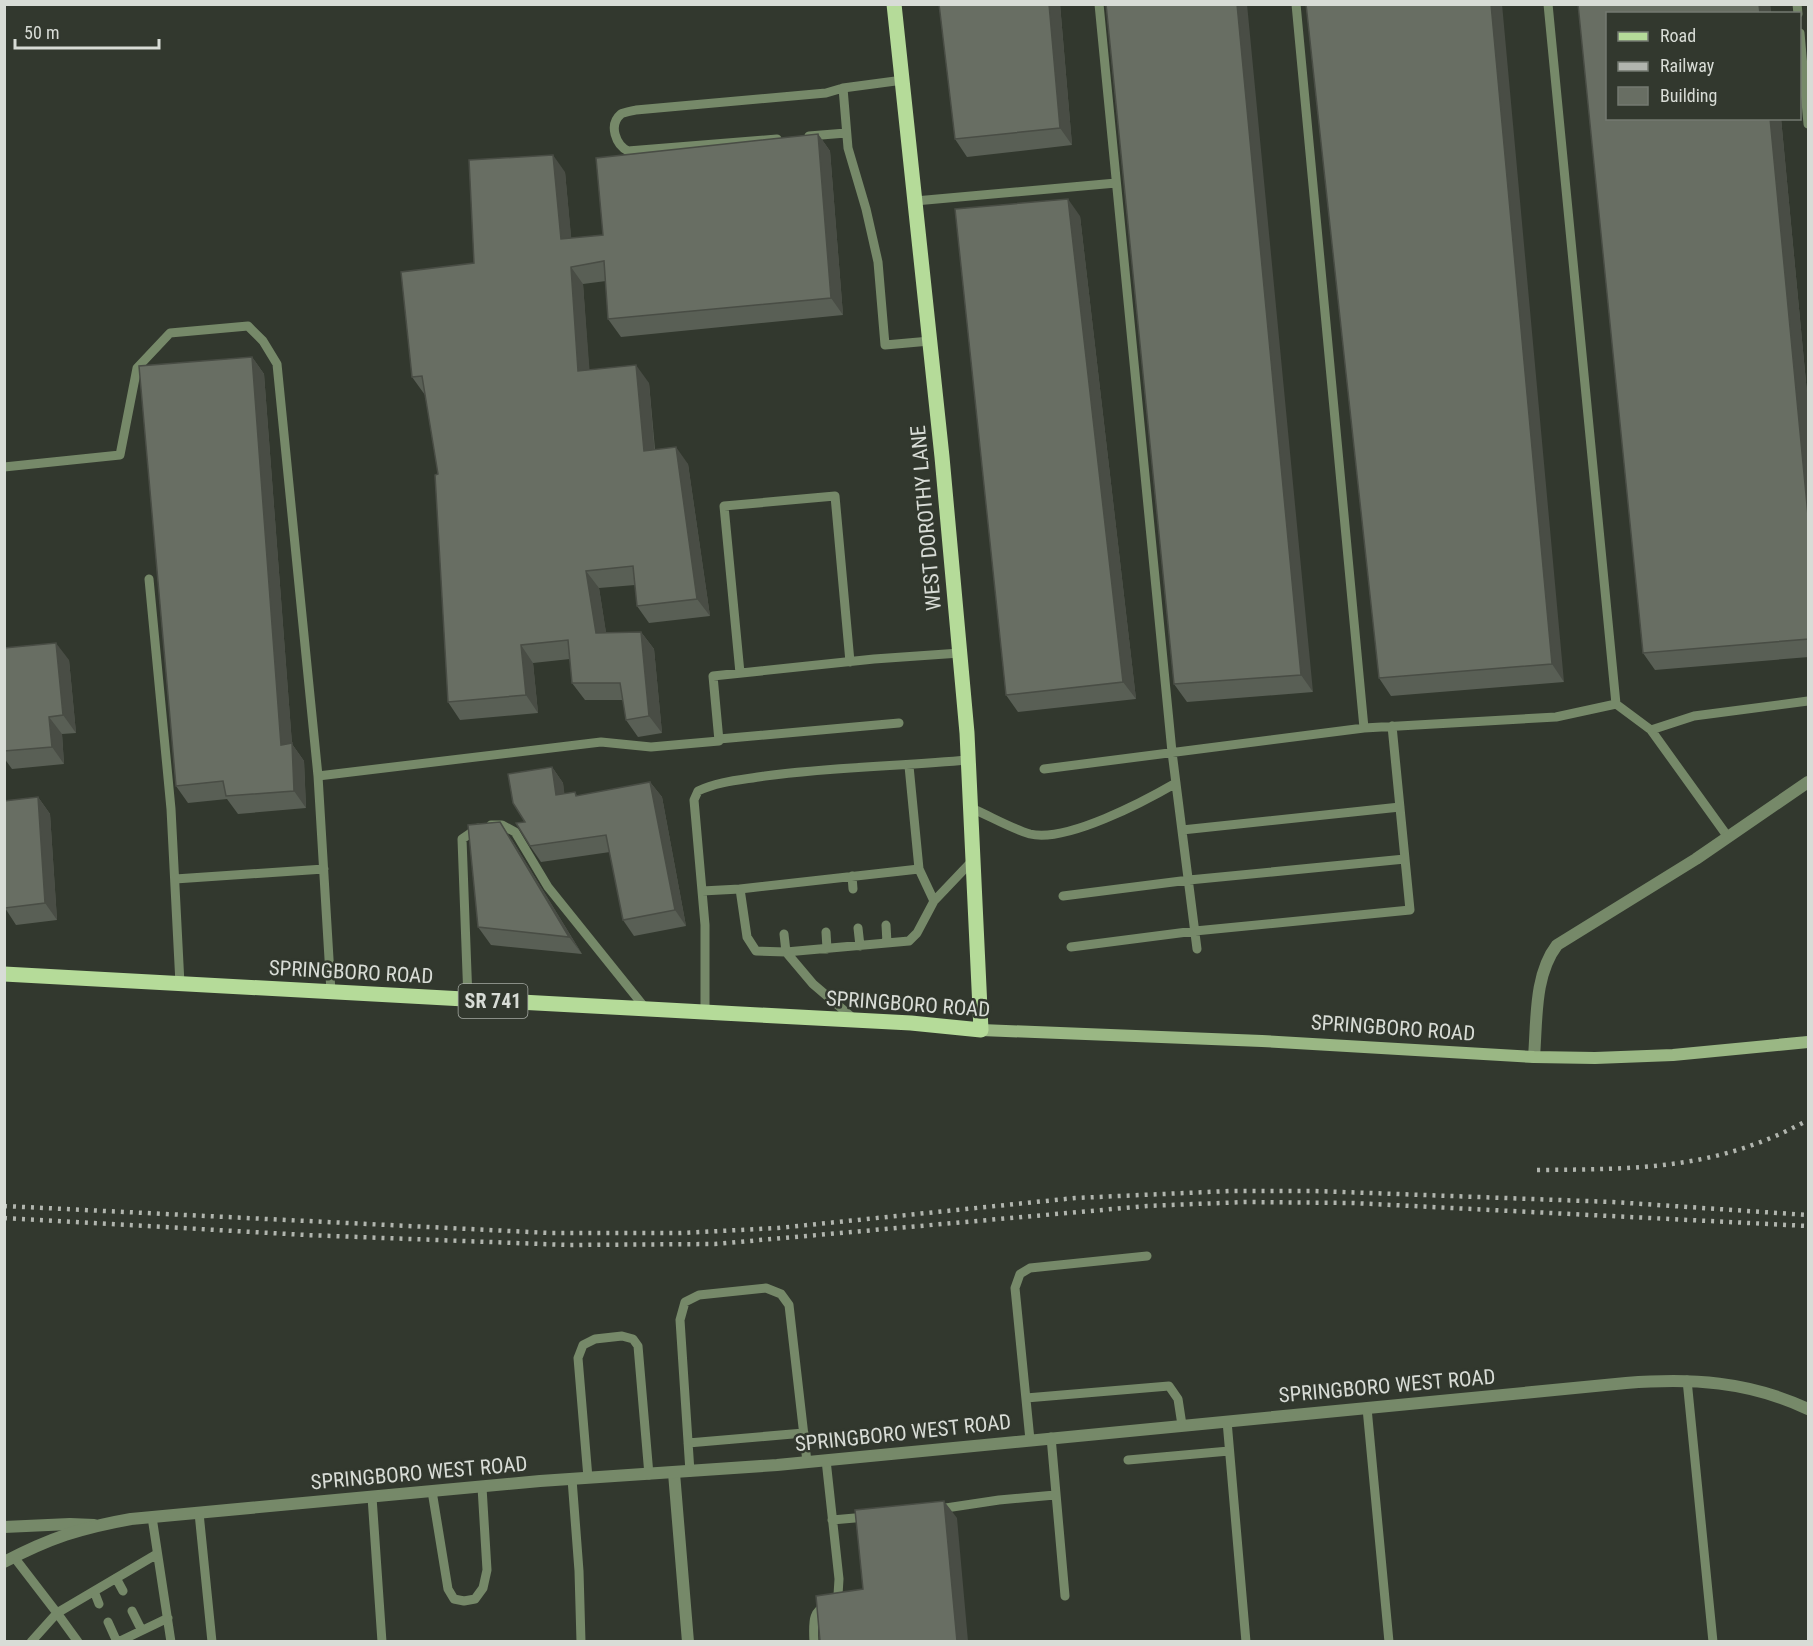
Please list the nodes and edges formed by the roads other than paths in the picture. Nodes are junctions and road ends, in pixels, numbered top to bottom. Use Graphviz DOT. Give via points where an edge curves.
graph roads {
  1 [pos="894,4"];
  2 [pos="1099,4"];
  3 [pos="1296,4"];
  4 [pos="1548,4"];
  5 [pos="1801,43"];
  6 [pos="903,80"];
  7 [pos="843,88"];
  8 [pos="1809,124"];
  9 [pos="846,133"];
  10 [pos="801,137"];
  11 [pos="789,138"];
  12 [pos="1116,183"];
  13 [pos="915,201"];
  14 [pos="930,341"];
  15 [pos="4,467"];
  16 [pos="149,579"];
  17 [pos="960,653"];
  18 [pos="850,662"];
  19 [pos="740,673"];
  20 [pos="1809,701"];
  21 [pos="1616,704"];
  22 [pos="899,723"];
  23 [pos="1392,726"];
  24 [pos="1364,728"];
  25 [pos="1651,730"];
  26 [pos="719,739"];
  27 [pos="1172,752"];
  28 [pos="968,760"];
  29 [pos="909,766"];
  30 [pos="1044,769"];
  31 [pos="318,776"];
  32 [pos="1809,782"];
  33 [pos="1176,783"];
  34 [pos="1400,807"];
  35 [pos="971,808"];
  36 [pos="1182,830"];
  37 [pos="1728,837"];
  38 [pos="1405,859"];
  39 [pos="973,860"];
  40 [pos="324,869"];
  41 [pos="919,869"];
  42 [pos="880,873"];
  43 [pos="852,876"];
  44 [pos="175,879"];
  45 [pos="1189,880"];
  46 [pos="779,885"];
  47 [pos="882,885"];
  48 [pos="740,889"];
  49 [pos="854,889"];
  50 [pos="702,891"];
  51 [pos="780,895"];
  52 [pos="1063,896"];
  53 [pos="934,901"];
  54 [pos="886,925"];
  55 [pos="858,928"];
  56 [pos="1195,931"];
  57 [pos="826,932"];
  58 [pos="784,934"];
  59 [pos="887,943"];
  60 [pos="860,946"];
  61 [pos="1071,947"];
  62 [pos="827,949"];
  63 [pos="1197,949"];
  64 [pos="786,952"];
  65 [pos="4,974"];
  66 [pos="180,984"];
  67 [pos="332,992"];
  68 [pos="468,1000"];
  69 [pos="646,1009"];
  70 [pos="705,1012"];
  71 [pos="856,1021"];
  72 [pos="981,1030"];
  73 [pos="1809,1042"];
  74 [pos="1534,1057"];
  75 [pos="1147,1256"];
  76 [pos="1687,1380"];
  77 [pos="1026,1398"];
  78 [pos="1367,1408"];
  79 [pos="1809,1409"];
  80 [pos="1227,1421"];
  81 [pos="1182,1425"];
  82 [pos="804,1433"];
  83 [pos="1051,1437"];
  84 [pos="1030,1440"];
  85 [pos="688,1443"];
  86 [pos="1229,1450"];
  87 [pos="826,1460"];
  88 [pos="1128,1460"];
  89 [pos="807,1462"];
  90 [pos="690,1472"];
  91 [pos="674,1473"];
  92 [pos="649,1475"];
  93 [pos="572,1479"];
  94 [pos="588,1479"];
  95 [pos="482,1487"];
  96 [pos="432,1491"];
  97 [pos="1055,1495"];
  98 [pos="372,1497"];
  99 [pos="934,1510"];
  100 [pos="200,1513"];
  101 [pos="877,1516"];
  102 [pos="152,1517"];
  103 [pos="832,1520"];
  104 [pos="94,1525"];
  105 [pos="4,1527"];
  106 [pos="157,1554"];
  107 [pos="9,1560"];
  108 [pos="116,1578"];
  109 [pos="94,1591"];
  110 [pos="123,1591"];
  111 [pos="1065,1596"];
  112 [pos="99,1604"];
  113 [pos="132,1611"];
  114 [pos="57,1613"];
  115 [pos="168,1618"];
  116 [pos="108,1622"];
  117 [pos="141,1629"];
  118 [pos="31,1641"];
  119 [pos="78,1641"];
  120 [pos="117,1641"];
  121 [pos="171,1641"];
  122 [pos="212,1641"];
  123 [pos="382,1641"];
  124 [pos="581,1641"];
  125 [pos="688,1641"];
  126 [pos="814,1641"];
  127 [pos="1246,1641"];
  128 [pos="1389,1641"];
  129 [pos="1713,1641"];
  1 -- 6 [label="main road, WEST DOROTHY LANE"];
  2 -- 12 [label="lane"];
  3 -- 24 [label="lane"];
  4 -- 21 [label="lane"];
  5 -- 8 [label="lane"];
  6 -- 7 [label="lane"];
  6 -- 13 [label="main road, WEST DOROTHY LANE"];
  7 -- 9 [label="lane"];
  7 -- 11 [label="lane" via="826,93 636,110 621,114 615,133 621,147 628,151"];
  9 -- 10 [label="lane"];
  9 -- 14 [label="lane" via="878,262 885,345"];
  12 -- 13 [label="lane"];
  12 -- 27 [label="lane"];
  13 -- 14 [label="main road, WEST DOROTHY LANE"];
  14 -- 17 [label="main road, WEST DOROTHY LANE"];
  15 -- 31 [label="lane" via="120,455 137,368 170,333 248,326 277,364"];
  16 -- 44 [label="lane"];
  17 -- 18 [label="lane"];
  17 -- 28 [label="main road, WEST DOROTHY LANE"];
  18 -- 19 [label="lane"];
  18 -- 19 [label="lane" via="835,496 724,506"];
  19 -- 26 [label="lane" via="713,676"];
  20 -- 25 [label="lane" via="1694,716"];
  21 -- 23 [label="lane" via="1556,717"];
  21 -- 25 [label="lane"];
  22 -- 26 [label="lane"];
  23 -- 24 [label="lane"];
  23 -- 34 [label="lane"];
  24 -- 27 [label="lane"];
  25 -- 37 [label="lane"];
  26 -- 31 [label="lane" via="651,747 601,742"];
  27 -- 30 [label="lane"];
  27 -- 33 [label="lane"];
  28 -- 29 [label="lane"];
  28 -- 35 [label="main road, WEST DOROTHY LANE"];
  29 -- 41 [label="lane"];
  29 -- 50 [label="lane" via="792,772 712,784 698,791 694,800"];
  31 -- 40 [label="lane"];
  32 -- 37 [label="street"];
  33 -- 35 [label="lane" via="1135,807 1062,833 1032,834"];
  33 -- 36 [label="lane"];
  34 -- 36 [label="lane"];
  34 -- 38 [label="lane"];
  35 -- 39 [label="main road, WEST DOROTHY LANE"];
  36 -- 45 [label="lane"];
  37 -- 74 [label="street" via="1557,945 1542,974"];
  38 -- 45 [label="lane"];
  38 -- 56 [label="lane" via="1410,910"];
  39 -- 53 [label="lane"];
  39 -- 72 [label="main road, WEST DOROTHY LANE"];
  40 -- 44 [label="lane"];
  40 -- 67 [label="lane"];
  41 -- 42 [label="lane"];
  41 -- 53 [label="lane"];
  42 -- 43 [label="lane"];
  42 -- 47 [label="lane"];
  43 -- 46 [label="lane" via="821,885"];
  43 -- 49 [label="lane"];
  44 -- 66 [label="lane"];
  45 -- 52 [label="lane"];
  45 -- 56 [label="lane"];
  46 -- 48 [label="lane"];
  46 -- 51 [label="lane"];
  48 -- 50 [label="lane"];
  48 -- 64 [label="lane" via="747,937 756,951"];
  50 -- 70 [label="lane"];
  53 -- 59 [label="lane" via="914,937"];
  54 -- 59 [label="lane"];
  55 -- 60 [label="lane"];
  56 -- 61 [label="lane"];
  56 -- 63 [label="lane"];
  57 -- 62 [label="lane"];
  58 -- 64 [label="lane"];
  59 -- 60 [label="lane"];
  60 -- 62 [label="lane"];
  62 -- 64 [label="lane"];
  64 -- 71 [label="lane" via="813,984"];
  65 -- 66 [label="main road, SPRINGBORO ROAD / SR 741"];
  66 -- 67 [label="main road, SPRINGBORO ROAD / SR 741"];
  67 -- 68 [label="main road, SPRINGBORO ROAD / SR 741"];
  68 -- 69 [label="main road, SPRINGBORO ROAD / SR 741"];
  68 -- 69 [label="lane" via="462,838 473,830 502,825 515,832 548,887"];
  69 -- 70 [label="main road, SPRINGBORO ROAD / SR 741"];
  70 -- 71 [label="main road, SPRINGBORO ROAD / SR 741"];
  71 -- 72 [label="main road, SPRINGBORO ROAD / SR 741"];
  72 -- 74 [label="main road, SPRINGBORO ROAD / SR 741"];
  73 -- 74 [label="main road, SPRINGBORO ROAD / SR 741" via="1595,1058"];
  75 -- 77 [label="lane" via="1030,1269 1020,1274 1015,1288"];
  76 -- 78 [label="street, SPRINGBORO WEST ROAD"];
  76 -- 79 [label="street, SPRINGBORO WEST ROAD" via="1737,1385"];
  76 -- 129 [label="lane"];
  77 -- 81 [label="lane" via="1169,1386 1178,1399"];
  77 -- 84 [label="lane"];
  78 -- 80 [label="street, SPRINGBORO WEST ROAD"];
  78 -- 128 [label="lane"];
  80 -- 81 [label="street, SPRINGBORO WEST ROAD"];
  80 -- 86 [label="lane"];
  81 -- 83 [label="street, SPRINGBORO WEST ROAD"];
  82 -- 85 [label="lane"];
  82 -- 85 [label="lane" via="789,1305 781,1294 766,1288 699,1295 685,1302 680,1320"];
  82 -- 89 [label="lane"];
  83 -- 84 [label="street, SPRINGBORO WEST ROAD"];
  83 -- 97 [label="lane"];
  84 -- 87 [label="street, SPRINGBORO WEST ROAD"];
  85 -- 90 [label="lane"];
  86 -- 88 [label="lane"];
  86 -- 127 [label="lane"];
  87 -- 89 [label="street, SPRINGBORO WEST ROAD"];
  87 -- 103 [label="lane"];
  89 -- 90 [label="street, SPRINGBORO WEST ROAD"];
  90 -- 91 [label="street, SPRINGBORO WEST ROAD"];
  91 -- 92 [label="street, SPRINGBORO WEST ROAD"];
  91 -- 125 [label="street"];
  92 -- 94 [label="street, SPRINGBORO WEST ROAD"];
  92 -- 94 [label="lane" via="638,1346 633,1339 622,1336 595,1339 583,1345 578,1358"];
  93 -- 94 [label="street, SPRINGBORO WEST ROAD"];
  93 -- 95 [label="street, SPRINGBORO WEST ROAD"];
  93 -- 124 [label="lane"];
  95 -- 96 [label="street, SPRINGBORO WEST ROAD"];
  95 -- 96 [label="lane" via="487,1570 483,1588 475,1599 464,1601 454,1599 448,1589"];
  96 -- 98 [label="street, SPRINGBORO WEST ROAD"];
  97 -- 99 [label="lane"];
  97 -- 111 [label="lane"];
  98 -- 100 [label="street, SPRINGBORO WEST ROAD"];
  98 -- 123 [label="lane"];
  100 -- 102 [label="street, SPRINGBORO WEST ROAD"];
  100 -- 122 [label="lane"];
  101 -- 103 [label="lane"];
  102 -- 104 [label="street, SPRINGBORO WEST ROAD"];
  102 -- 106 [label="lane"];
  103 -- 126 [label="lane" via="838,1595 815,1615"];
  104 -- 105 [label="street"];
  104 -- 107 [label="street, SPRINGBORO WEST ROAD" via="36,1545"];
  106 -- 108 [label="lane"];
  106 -- 115 [label="lane"];
  107 -- 114 [label="lane"];
  108 -- 109 [label="lane"];
  108 -- 110 [label="lane"];
  109 -- 112 [label="lane"];
  109 -- 114 [label="lane"];
  113 -- 117 [label="lane"];
  114 -- 118 [label="lane"];
  114 -- 119 [label="lane"];
  115 -- 117 [label="lane"];
  115 -- 121 [label="lane"];
  116 -- 120 [label="lane"];
  117 -- 120 [label="lane"];
}
